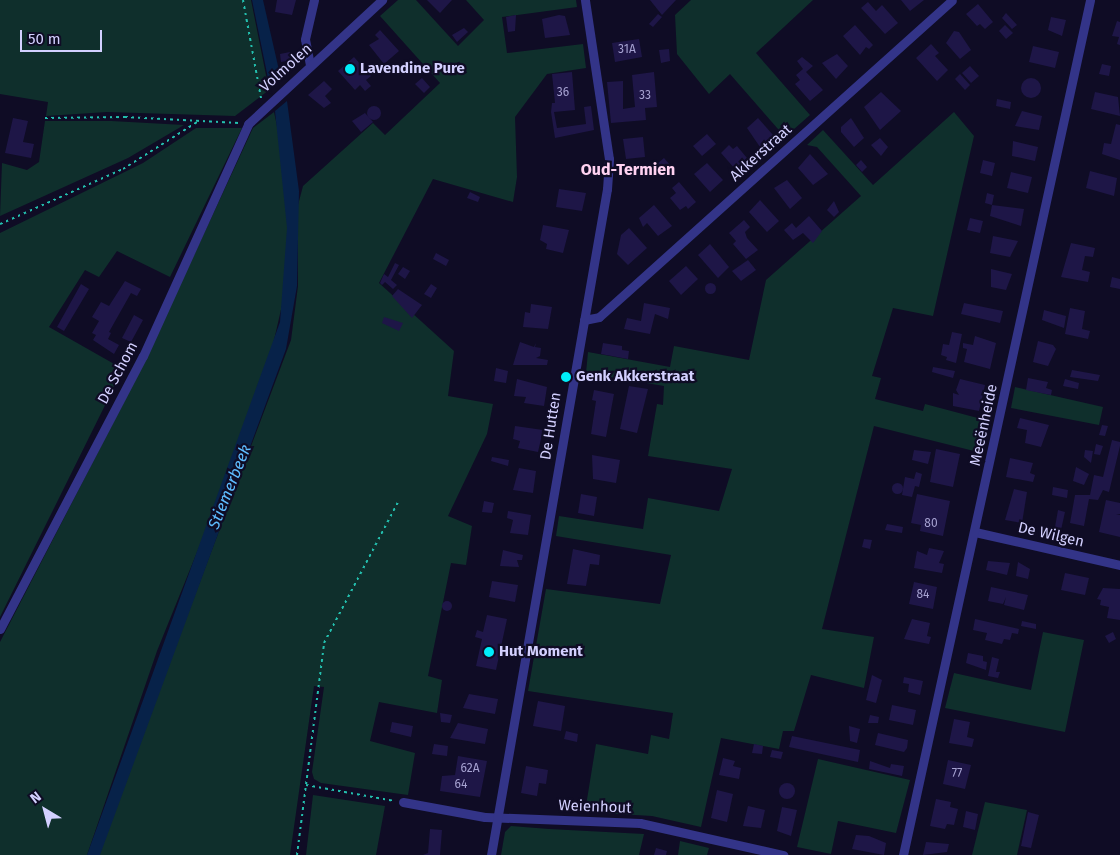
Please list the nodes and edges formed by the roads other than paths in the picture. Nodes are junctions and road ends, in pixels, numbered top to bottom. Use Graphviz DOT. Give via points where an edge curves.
graph roads {
  1 [pos="314,0"];
  2 [pos="382,0"];
  3 [pos="585,0"];
  4 [pos="952,0"];
  5 [pos="1090,0"];
  6 [pos="310,65"];
  7 [pos="248,124"];
  8 [pos="584,320"];
  9 [pos="975,532"];
  10 [pos="1120,565"];
  11 [pos="0,629"];
  12 [pos="403,802"];
  13 [pos="497,817"];
  14 [pos="491,855"];
  15 [pos="784,855"];
  16 [pos="903,855"];
  1 -- 6 [label="street" via="305,39"];
  2 -- 6 [label="street, Volmolen"];
  3 -- 8 [label="street, De Hutten" via="608,159 607,189"];
  4 -- 8 [label="street, Akkerstraat" via="599,317"];
  5 -- 9 [label="street, Meeënheide"];
  6 -- 7 [label="street, Volmolen"];
  7 -- 11 [label="street, De Schom" via="143,356"];
  8 -- 13 [label="street, De Hutten"];
  9 -- 10 [label="street, De Wilgen"];
  9 -- 16 [label="street, Meeënheide"];
  12 -- 13 [label="street, Weienhout"];
  13 -- 14 [label="street, De Hutten"];
  13 -- 15 [label="street, Weienhout" via="640,823"];
}
